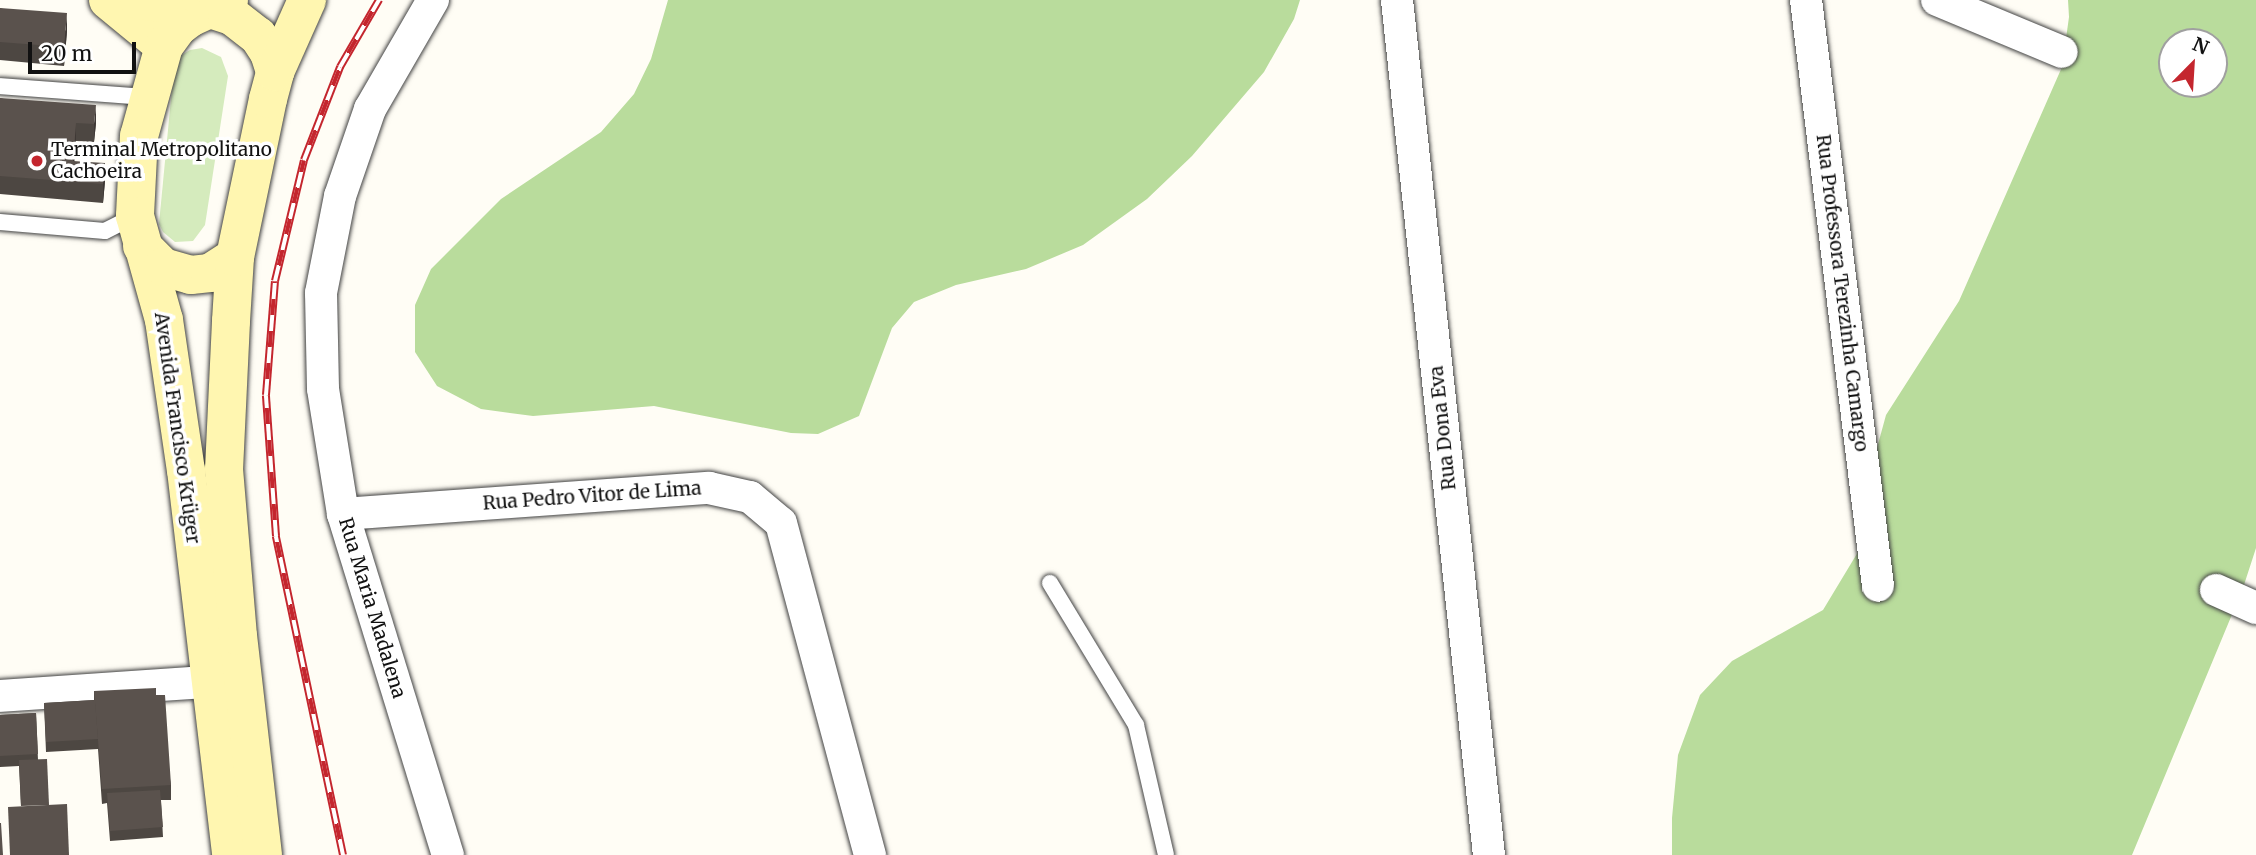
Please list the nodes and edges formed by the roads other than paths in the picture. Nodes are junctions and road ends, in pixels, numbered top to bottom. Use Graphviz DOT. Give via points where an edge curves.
graph roads {
  1 [pos="108,0"];
  2 [pos="139,0"];
  3 [pos="307,0"];
  4 [pos="433,0"];
  5 [pos="1397,0"];
  6 [pos="1806,0"];
  7 [pos="1937,0"];
  8 [pos="221,5"];
  9 [pos="164,46"];
  10 [pos="2062,52"];
  11 [pos="275,72"];
  12 [pos="0,86"];
  13 [pos="148,97"];
  14 [pos="0,222"];
  15 [pos="139,231"];
  16 [pos="235,257"];
  17 [pos="342,514"];
  18 [pos="1050,583"];
  19 [pos="1878,586"];
  20 [pos="2216,590"];
  21 [pos="2256,608"];
  22 [pos="227,681"];
  23 [pos="0,696"];
  24 [pos="230,855"];
  25 [pos="263,855"];
  26 [pos="448,855"];
  27 [pos="870,855"];
  28 [pos="1166,855"];
  29 [pos="1489,855"];
  1 -- 9 [label="main road"];
  2 -- 8 [label="main road"];
  3 -- 11 [label="main road, Avenida Francisco Krüger"];
  4 -- 17 [label="street, Rua Maria Madalena" via="370,109 340,196 321,293 323,389"];
  5 -- 29 [label="street, Rua Dona Eva"];
  6 -- 19 [label="street, Rua Professora Terezinha Camargo"];
  7 -- 10 [label="street"];
  8 -- 9 [label="main road, Avenida Francisco Krüger" via="184,22"];
  8 -- 11 [label="main road" via="266,47"];
  9 -- 13 [label="main road, Avenida Francisco Krüger"];
  11 -- 16 [label="main road, Avenida Francisco Krüger"];
  12 -- 13 [label="lane"];
  13 -- 15 [label="main road, Avenida Francisco Krüger" via="139,136"];
  14 -- 15 [label="lane"];
  15 -- 16 [label="main road" via="163,267 191,275 211,273"];
  15 -- 22 [label="main road, Avenida Francisco Krüger" via="164,320 186,470"];
  16 -- 22 [label="main road, Avenida Francisco Krüger" via="224,470"];
  17 -- 26 [label="street, Rua Maria Madalena"];
  17 -- 27 [label="street, Rua Pedro Vitor de Lima" via="709,488 750,497 781,523"];
  18 -- 28 [label="lane" via="1136,724"];
  20 -- 21 [label="street"];
  22 -- 23 [label="street"];
  22 -- 24 [label="main road, Avenida Francisco Krüger"];
  22 -- 25 [label="main road, Avenida Francisco Krüger"];
}
